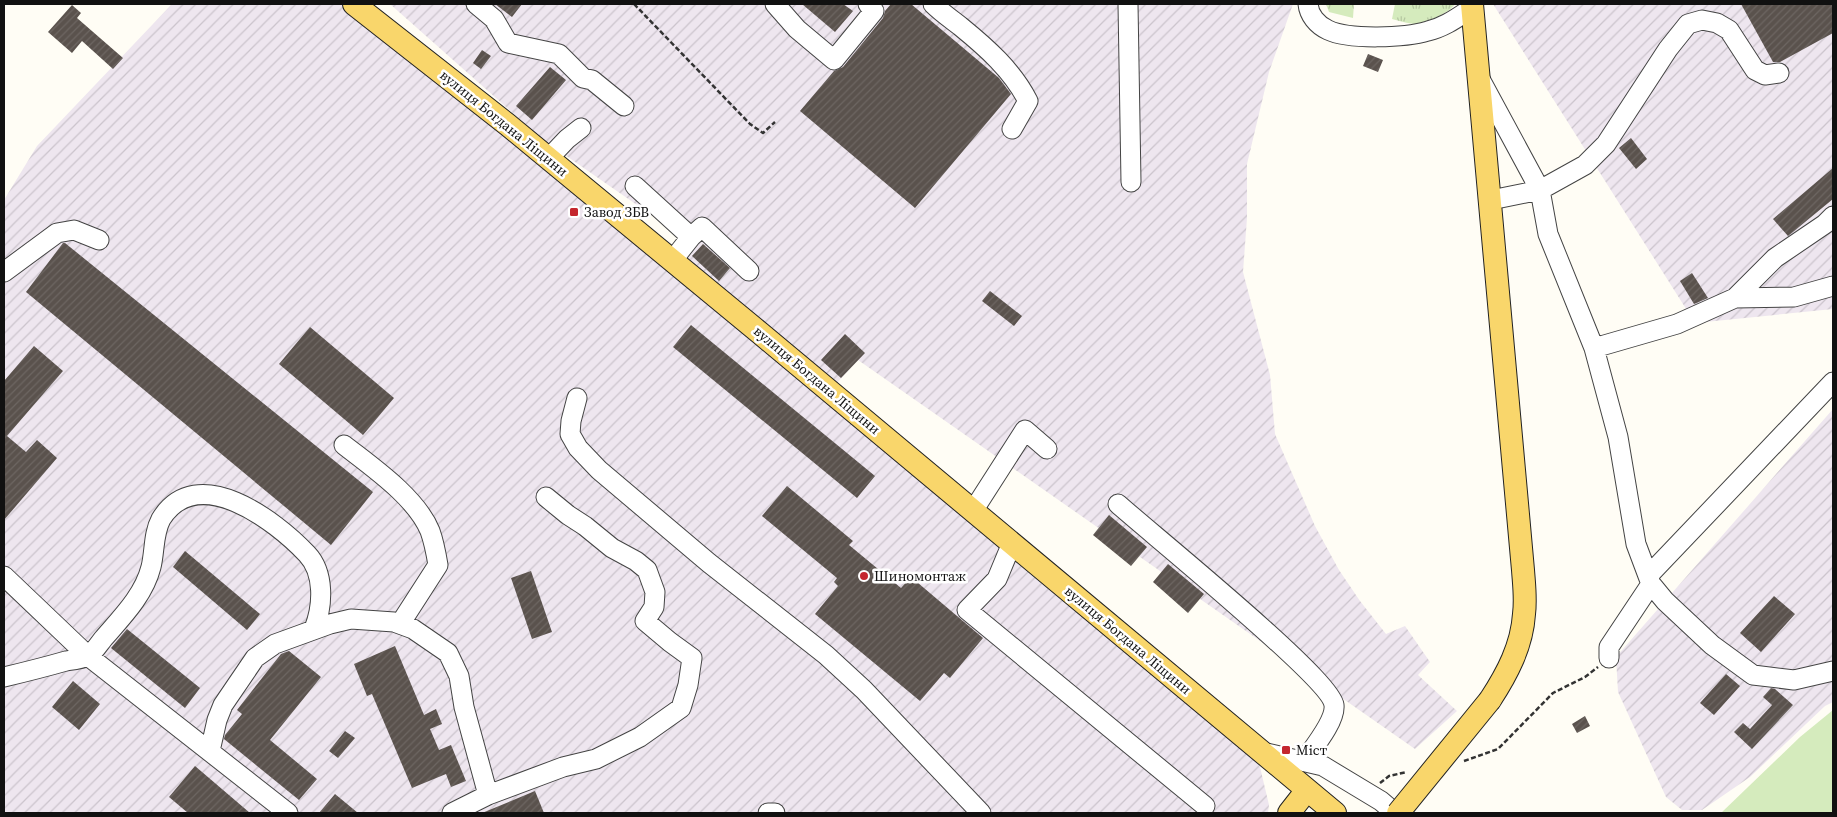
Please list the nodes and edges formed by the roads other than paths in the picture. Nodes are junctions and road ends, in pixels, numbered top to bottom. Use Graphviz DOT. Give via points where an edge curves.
graph roads {
  1 [pos="354,4"];
  2 [pos="476,4"];
  3 [pos="775,4"];
  4 [pos="868,4"];
  5 [pos="933,4"];
  6 [pos="1128,4"];
  7 [pos="1308,4"];
  8 [pos="1472,6"];
  9 [pos="1779,73"];
  10 [pos="1479,78"];
  11 [pos="624,106"];
  12 [pos="581,128"];
  13 [pos="1012,129"];
  14 [pos="548,159"];
  15 [pos="1131,182"];
  16 [pos="635,186"];
  17 [pos="1540,190"];
  18 [pos="1490,200"];
  19 [pos="1833,216"];
  20 [pos="691,237"];
  21 [pos="98,240"];
  22 [pos="672,261"];
  23 [pos="749,270"];
  24 [pos="4,272"];
  25 [pos="1833,286"];
  26 [pos="1735,298"];
  27 [pos="1594,348"];
  28 [pos="1833,382"];
  29 [pos="577,398"];
  30 [pos="344,445"];
  31 [pos="1048,449"];
  32 [pos="546,497"];
  33 [pos="1118,504"];
  34 [pos="973,511"];
  35 [pos="1012,543"];
  36 [pos="4,576"];
  37 [pos="1650,580"];
  38 [pos="400,624"];
  39 [pos="314,629"];
  40 [pos="88,656"];
  41 [pos="1609,658"];
  42 [pos="1833,671"];
  43 [pos="4,677"];
  44 [pos="210,751"];
  45 [pos="1268,757"];
  46 [pos="1304,761"];
  47 [pos="1307,790"];
  48 [pos="488,795"];
  49 [pos="1205,806"];
  50 [pos="288,813"];
  51 [pos="452,813"];
  52 [pos="768,813"];
  53 [pos="775,813"];
  54 [pos="981,813"];
  55 [pos="1289,813"];
  56 [pos="1335,813"];
  57 [pos="1396,813"];
  1 -- 14 [label="main road, вулиця Богдана Ліщини"];
  2 -- 11 [label="street" via="494,19 508,43 559,54 583,78 592,80"];
  3 -- 4 [label="street" via="797,29 834,60 874,11"];
  5 -- 13 [label="street" via="988,49 1020,87 1028,101"];
  6 -- 15 [label="street"];
  7 -- 8 [label="street" via="1315,21 1327,30 1343,35 1373,36 1428,31 1447,24"];
  8 -- 10 [label="main road"];
  9 -- 17 [label="street" via="1765,75 1756,70 1729,30 1717,22 1702,20 1688,24 1606,144 1585,165"];
  10 -- 17 [label="street"];
  10 -- 18 [label="main road"];
  12 -- 14 [label="street"];
  14 -- 22 [label="main road, вулиця Богдана Ліщини"];
  16 -- 20 [label="street"];
  17 -- 18 [label="street"];
  17 -- 27 [label="street" via="1548,234"];
  18 -- 57 [label="main road, bridge" via="1523,570 1524,614 1518,647 1507,674 1490,700"];
  19 -- 26 [label="street" via="1774,258"];
  20 -- 22 [label="street"];
  20 -- 23 [label="street" via="702,228"];
  21 -- 24 [label="street" via="74,230 57,233"];
  22 -- 34 [label="main road, вулиця Богдана Ліщини"];
  25 -- 26 [label="street" via="1794,297"];
  26 -- 27 [label="street" via="1677,324"];
  27 -- 37 [label="street" via="1618,438 1636,544"];
  28 -- 37 [label="street"];
  29 -- 54 [label="street" via="570,434 578,448 599,470 708,563 826,655 864,690"];
  30 -- 38 [label="street" via="407,498 430,530 438,565"];
  31 -- 34 [label="street" via="1025,430"];
  32 -- 48 [label="street" via="612,548 647,570 655,592 654,607 645,621 692,658 688,685 681,708 627,744 596,759 563,767"];
  33 -- 46 [label="street" via="1282,646 1325,689 1334,705 1331,721"];
  34 -- 35 [label="main road, вулиця Богдана Ліщини"];
  35 -- 45 [label="main road, вулиця Богдана Ліщини"];
  35 -- 49 [label="street" via="997,579 967,610"];
  36 -- 40 [label="street"];
  37 -- 41 [label="street" via="1609,647"];
  37 -- 42 [label="street" via="1665,601 1712,645 1753,675 1794,680"];
  38 -- 39 [label="street" via="351,619"];
  38 -- 48 [label="street" via="448,654 460,676 468,723"];
  39 -- 40 [label="street" via="322,597 311,558 272,523 235,501 209,493 179,500 168,510 156,530 151,568 140,593"];
  39 -- 44 [label="street" via="275,644 255,658 223,705"];
  40 -- 43 [label="street"];
  40 -- 44 [label="street"];
  44 -- 50 [label="street"];
  45 -- 46 [label="street"];
  45 -- 47 [label="main road, вулиця Богдана Ліщини"];
  46 -- 57 [label="street" via="1323,766"];
  47 -- 55 [label="main road"];
  47 -- 56 [label="main road, вулиця Богдана Ліщини"];
  48 -- 51 [label="street"];
  52 -- 53 [label="street"];
}
